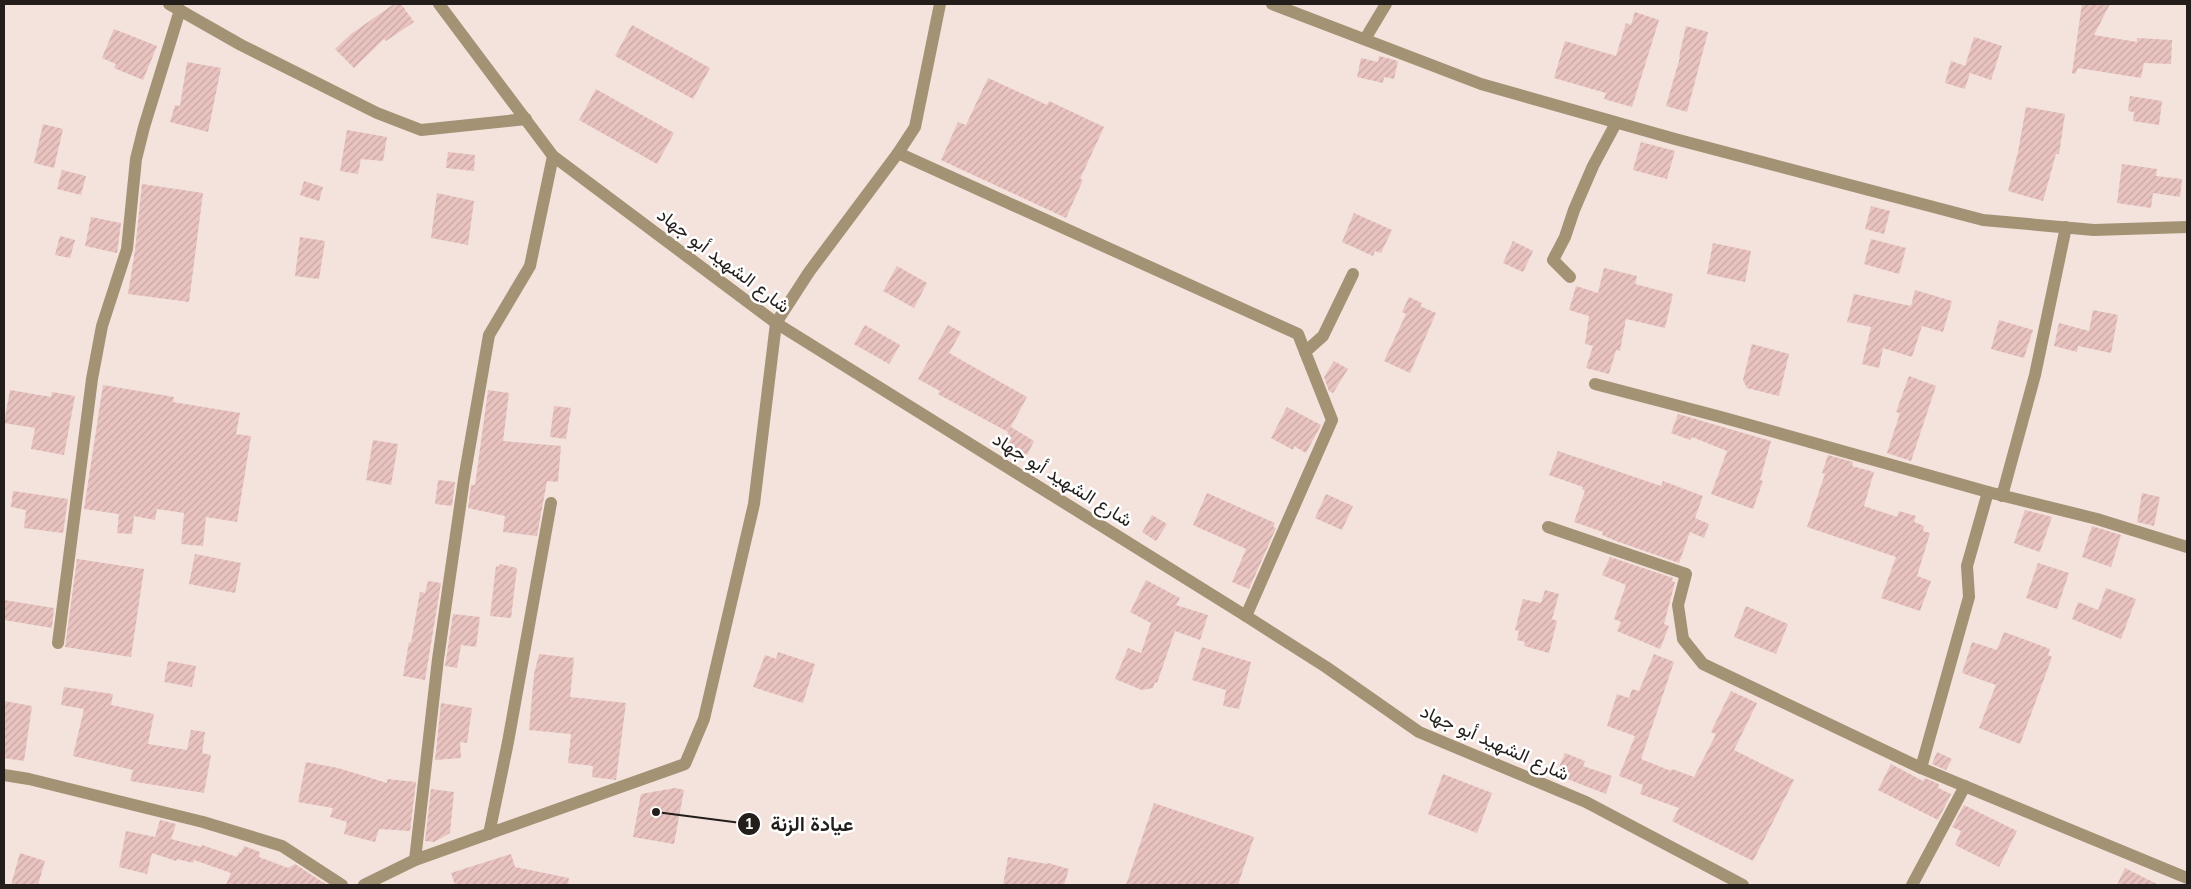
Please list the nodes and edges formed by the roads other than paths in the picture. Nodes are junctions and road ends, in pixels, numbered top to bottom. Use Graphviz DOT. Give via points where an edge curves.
graph roads {
  1 [pos="439,4"];
  2 [pos="940,4"];
  3 [pos="1272,4"];
  4 [pos="1386,4"];
  5 [pos="174,7"];
  6 [pos="1365,39"];
  7 [pos="526,119"];
  8 [pos="1616,123"];
  9 [pos="898,153"];
  10 [pos="552,156"];
  11 [pos="2066,227"];
  12 [pos="2187,227"];
  13 [pos="1353,274"];
  14 [pos="1570,277"];
  15 [pos="776,323"];
  16 [pos="1305,352"];
  17 [pos="1594,384"];
  18 [pos="1988,492"];
  19 [pos="2002,496"];
  20 [pos="551,503"];
  21 [pos="1548,526"];
  22 [pos="2187,547"];
  23 [pos="1246,616"];
  24 [pos="58,643"];
  25 [pos="1921,768"];
  26 [pos="4,775"];
  27 [pos="1965,786"];
  28 [pos="489,834"];
  29 [pos="414,860"];
  30 [pos="2187,878"];
  31 [pos="342,885"];
  32 [pos="364,885"];
  33 [pos="1743,885"];
  34 [pos="1912,885"];
  1 -- 7 [label="street, شارع الشهيد أبو جهاد"];
  2 -- 9 [label="street" via="915,127"];
  3 -- 6 [label="street"];
  4 -- 6 [label="street"];
  5 -- 7 [label="street" via="241,45 377,113 421,130"];
  5 -- 24 [label="street" via="136,159 127,249 102,326 92,379"];
  6 -- 8 [label="street" via="1482,84"];
  7 -- 10 [label="street, شارع الشهيد أبو جهاد"];
  8 -- 11 [label="street" via="1983,220"];
  8 -- 14 [label="street" via="1593,166 1553,260"];
  9 -- 15 [label="street" via="809,272"];
  9 -- 16 [label="street" via="1298,334"];
  10 -- 15 [label="street, شارع الشهيد أبو جهاد"];
  10 -- 29 [label="street" via="530,266 488,335 438,659"];
  11 -- 12 [label="street" via="2094,230"];
  11 -- 19 [label="street" via="2035,375"];
  13 -- 16 [label="street" via="1323,336"];
  15 -- 23 [label="street, شارع الشهيد أبو جهاد"];
  15 -- 28 [label="street" via="754,504 704,718 685,764"];
  16 -- 23 [label="street" via="1332,420"];
  17 -- 18 [label="street"];
  18 -- 19 [label="street"];
  18 -- 25 [label="street" via="1967,566 1969,597"];
  19 -- 22 [label="street"];
  20 -- 28 [label="street"];
  21 -- 25 [label="street" via="1686,574 1678,605 1683,639 1703,664"];
  23 -- 33 [label="street, شارع الشهيد أبو جهاد" via="1419,732 1586,802"];
  25 -- 27 [label="street"];
  26 -- 31 [label="street" via="203,822 282,846"];
  27 -- 30 [label="street"];
  27 -- 34 [label="street"];
  28 -- 29 [label="street"];
  29 -- 32 [label="street"];
}
